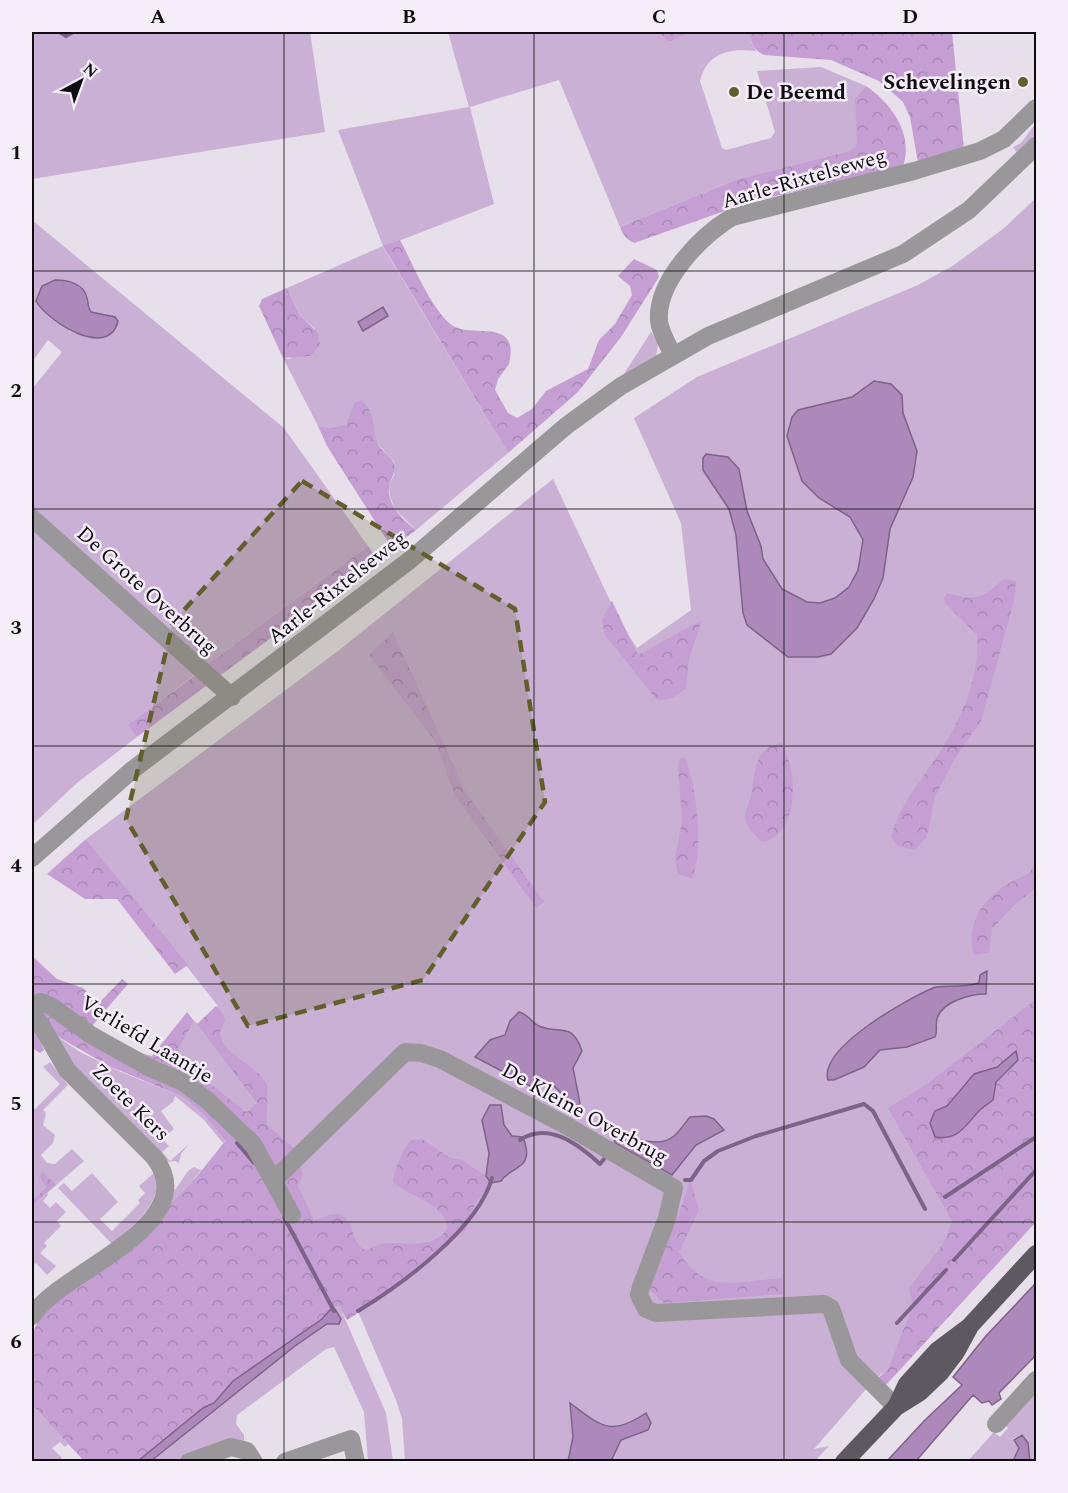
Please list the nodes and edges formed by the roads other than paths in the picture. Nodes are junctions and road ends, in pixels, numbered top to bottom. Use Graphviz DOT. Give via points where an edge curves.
graph roads {
  1 [pos="1036,108"];
  2 [pos="1036,147"];
  3 [pos="673,356"];
  4 [pos="32,518"];
  5 [pos="232,697"];
  6 [pos="32,858"];
  7 [pos="32,1004"];
  8 [pos="32,1013"];
  9 [pos="274,1180"];
  10 [pos="292,1215"];
  11 [pos="1036,1254"];
  12 [pos="32,1316"];
  13 [pos="1036,1380"];
  14 [pos="896,1407"];
  15 [pos="996,1424"];
  16 [pos="189,1461"];
  17 [pos="254,1461"];
  18 [pos="285,1461"];
  19 [pos="356,1461"];
  20 [pos="844,1461"];
  1 -- 3 [label="street, Aarle-Rixtelseweg" via="1004,139 980,151 732,217 712,230 687,256 661,301 659,322"];
  2 -- 3 [label="street, Aarle-Rixtelseweg" via="969,210 903,254 708,336"];
  3 -- 5 [label="street, Aarle-Rixtelseweg" via="621,386 566,426 410,560"];
  4 -- 5 [label="street, De Grote Overbrug"];
  5 -- 6 [label="street, Aarle-Rixtelseweg" via="131,771"];
  7 -- 9 [label="street, Verliefd Laantje" via="51,1006 91,1035 183,1082 253,1144"];
  8 -- 12 [label="street, Zoete Kers" via="67,1070 154,1157 165,1184 158,1208 137,1233 112,1255 55,1290"];
  9 -- 10 [label="street, Verliefd Laantje"];
  9 -- 14 [label="street, De Kleine Overbrug" via="405,1052 440,1059 674,1188 639,1295 646,1309 656,1313 824,1304 831,1308 849,1360"];
  11 -- 14 [label="main road" via="969,1327 940,1373"];
  13 -- 15 [label="street"];
  14 -- 20 [label="main road"];
  16 -- 17 [label="street" via="231,1447 247,1450"];
  18 -- 19 [label="street" via="351,1439"];
}
